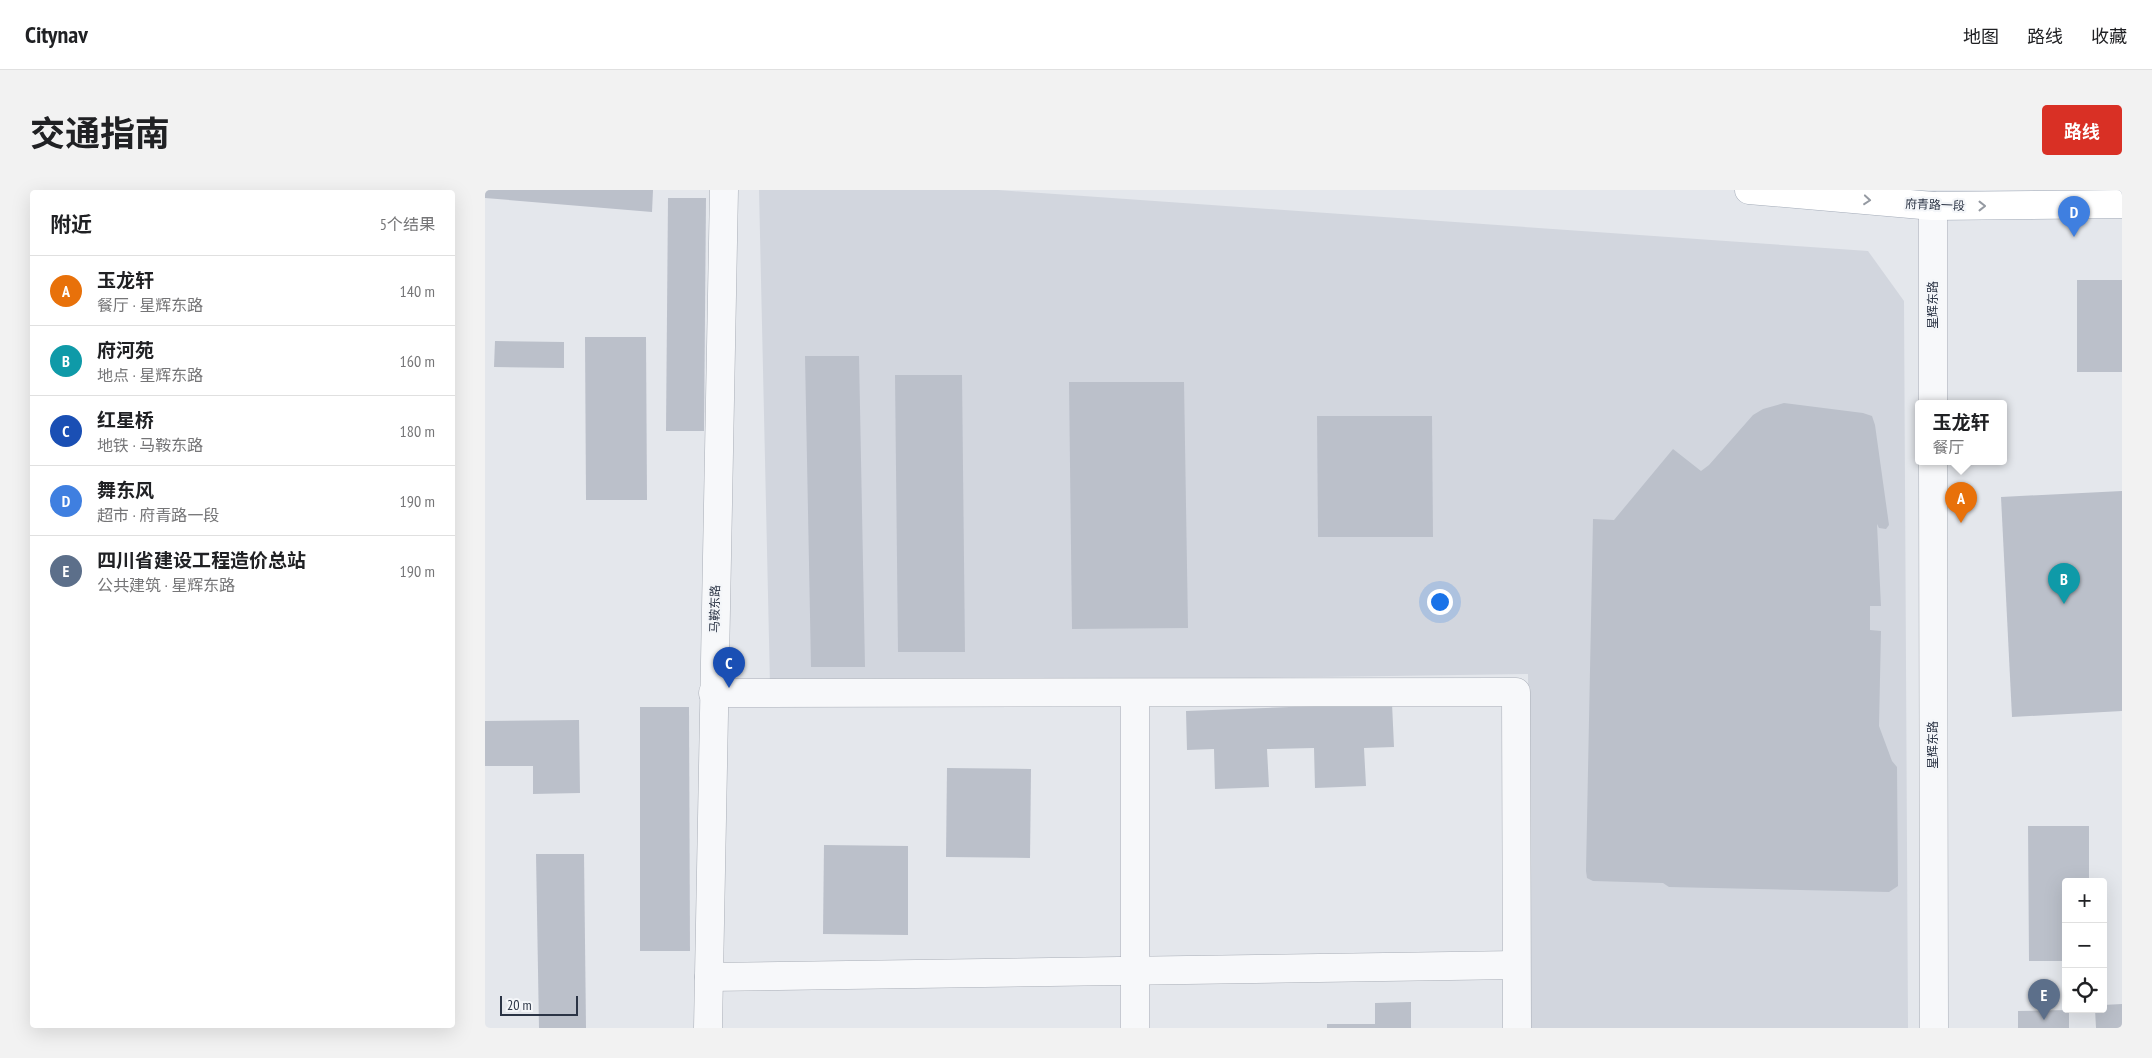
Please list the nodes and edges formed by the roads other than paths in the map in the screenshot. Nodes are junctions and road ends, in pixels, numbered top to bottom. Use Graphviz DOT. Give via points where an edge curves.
graph roads {
  1 [pos="724,190"];
  2 [pos="1749,190"];
  3 [pos="1934,195"];
  4 [pos="2122,204"];
  5 [pos="1933,400"];
  6 [pos="1933,465"];
  7 [pos="713,693"];
  8 [pos="1135,693"];
  9 [pos="1516,965"];
  10 [pos="1135,971"];
  11 [pos="709,977"];
  12 [pos="708,1028"];
  13 [pos="1135,1028"];
  14 [pos="1517,1028"];
  15 [pos="1934,1028"];
  1 -- 7 [label="street, 马鞍东路"];
  2 -- 3 [label="main road, 府青路一段, one-way"];
  3 -- 4 [label="main road, 府青路一段, one-way"];
  3 -- 5 [label="street, 星辉东路"];
  6 -- 15 [label="street, 星辉东路"];
  7 -- 8 [label="street"];
  7 -- 11 [label="street, 马鞍东路"];
  8 -- 9 [label="street" via="1516,692"];
  8 -- 10 [label="street"];
  9 -- 10 [label="street"];
  9 -- 14 [label="street"];
  10 -- 11 [label="street"];
  10 -- 13 [label="street"];
  11 -- 12 [label="street, 马鞍东路"];
}
